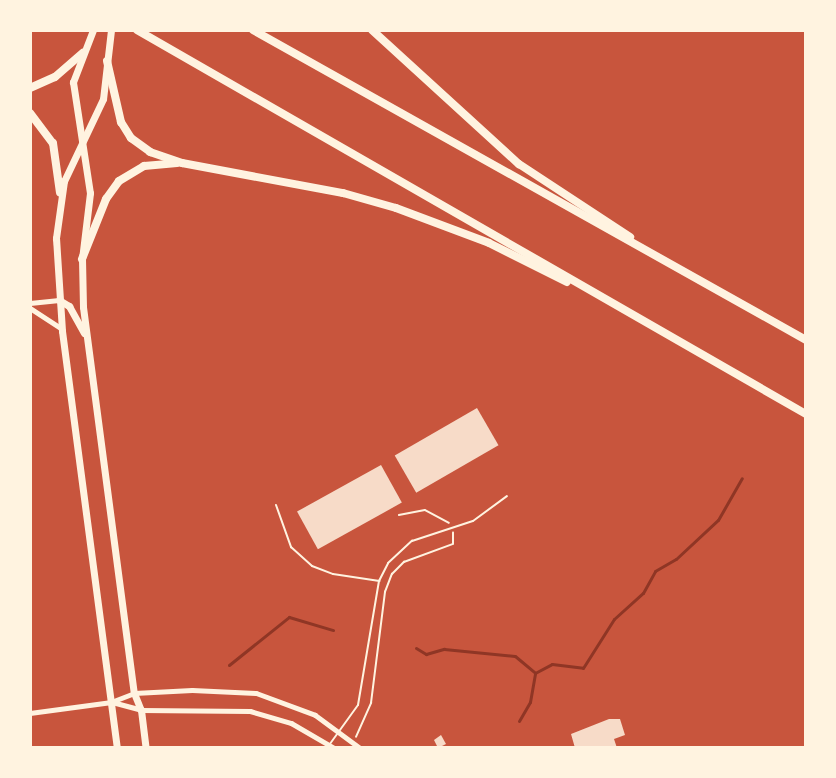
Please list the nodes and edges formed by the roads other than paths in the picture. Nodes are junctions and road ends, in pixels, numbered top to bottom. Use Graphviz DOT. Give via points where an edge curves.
graph roads {
  1 [pos="93,30"];
  2 [pos="111,30"];
  3 [pos="253,30"];
  4 [pos="372,30"];
  5 [pos="141,32"];
  6 [pos="83,53"];
  7 [pos="107,61"];
  8 [pos="30,88"];
  9 [pos="30,113"];
  10 [pos="82,143"];
  11 [pos="182,163"];
  12 [pos="60,194"];
  13 [pos="82,259"];
  14 [pos="676,268"];
  15 [pos="586,289"];
  16 [pos="59,300"];
  17 [pos="30,306"];
  18 [pos="61,328"];
  19 [pos="87,337"];
  20 [pos="806,340"];
  21 [pos="806,414"];
  22 [pos="507,496"];
  23 [pos="276,506"];
  24 [pos="379,581"];
  25 [pos="134,693"];
  26 [pos="111,702"];
  27 [pos="141,710"];
  28 [pos="30,713"];
  29 [pos="806,725"];
  30 [pos="340,731"];
  31 [pos="806,743"];
  32 [pos="330,747"];
  33 [pos="117,748"];
  34 [pos="146,748"];
  35 [pos="360,748"];
  1 -- 6 [label="highway"];
  2 -- 7 [label="highway"];
  3 -- 14 [label="highway"];
  4 -- 14 [label="highway" via="519,164"];
  5 -- 15 [label="highway"];
  6 -- 8 [label="highway" via="55,77"];
  6 -- 10 [label="highway" via="74,82"];
  7 -- 10 [label="highway" via="103,99"];
  7 -- 11 [label="highway" via="116,109 127,133 145,150"];
  9 -- 12 [label="highway" via="53,143"];
  10 -- 12 [label="highway"];
  10 -- 13 [label="highway" via="90,193"];
  11 -- 13 [label="highway" via="144,166 119,181 106,199"];
  11 -- 15 [label="highway" via="343,193 396,208 461,231 556,279"];
  12 -- 16 [label="highway"];
  13 -- 19 [label="highway"];
  14 -- 20 [label="highway"];
  15 -- 21 [label="highway"];
  16 -- 17 [label="street"];
  16 -- 18 [label="highway"];
  16 -- 19 [label="highway" via="69,306"];
  17 -- 18 [label="street"];
  18 -- 26 [label="highway"];
  19 -- 25 [label="highway"];
  22 -- 24 [label="lane" via="473,521 403,547"];
  23 -- 24 [label="lane" via="291,547 312,566 333,574"];
  24 -- 30 [label="lane" via="362,690 358,705"];
  25 -- 26 [label="street"];
  25 -- 27 [label="highway"];
  25 -- 30 [label="street" via="214,689 256,693 293,705"];
  26 -- 27 [label="street"];
  26 -- 28 [label="street"];
  26 -- 33 [label="highway"];
  27 -- 32 [label="street" via="250,711 291,723"];
  27 -- 34 [label="highway"];
  29 -- 31 [label="lane"];
  30 -- 32 [label="lane"];
  30 -- 35 [label="street"];
}
